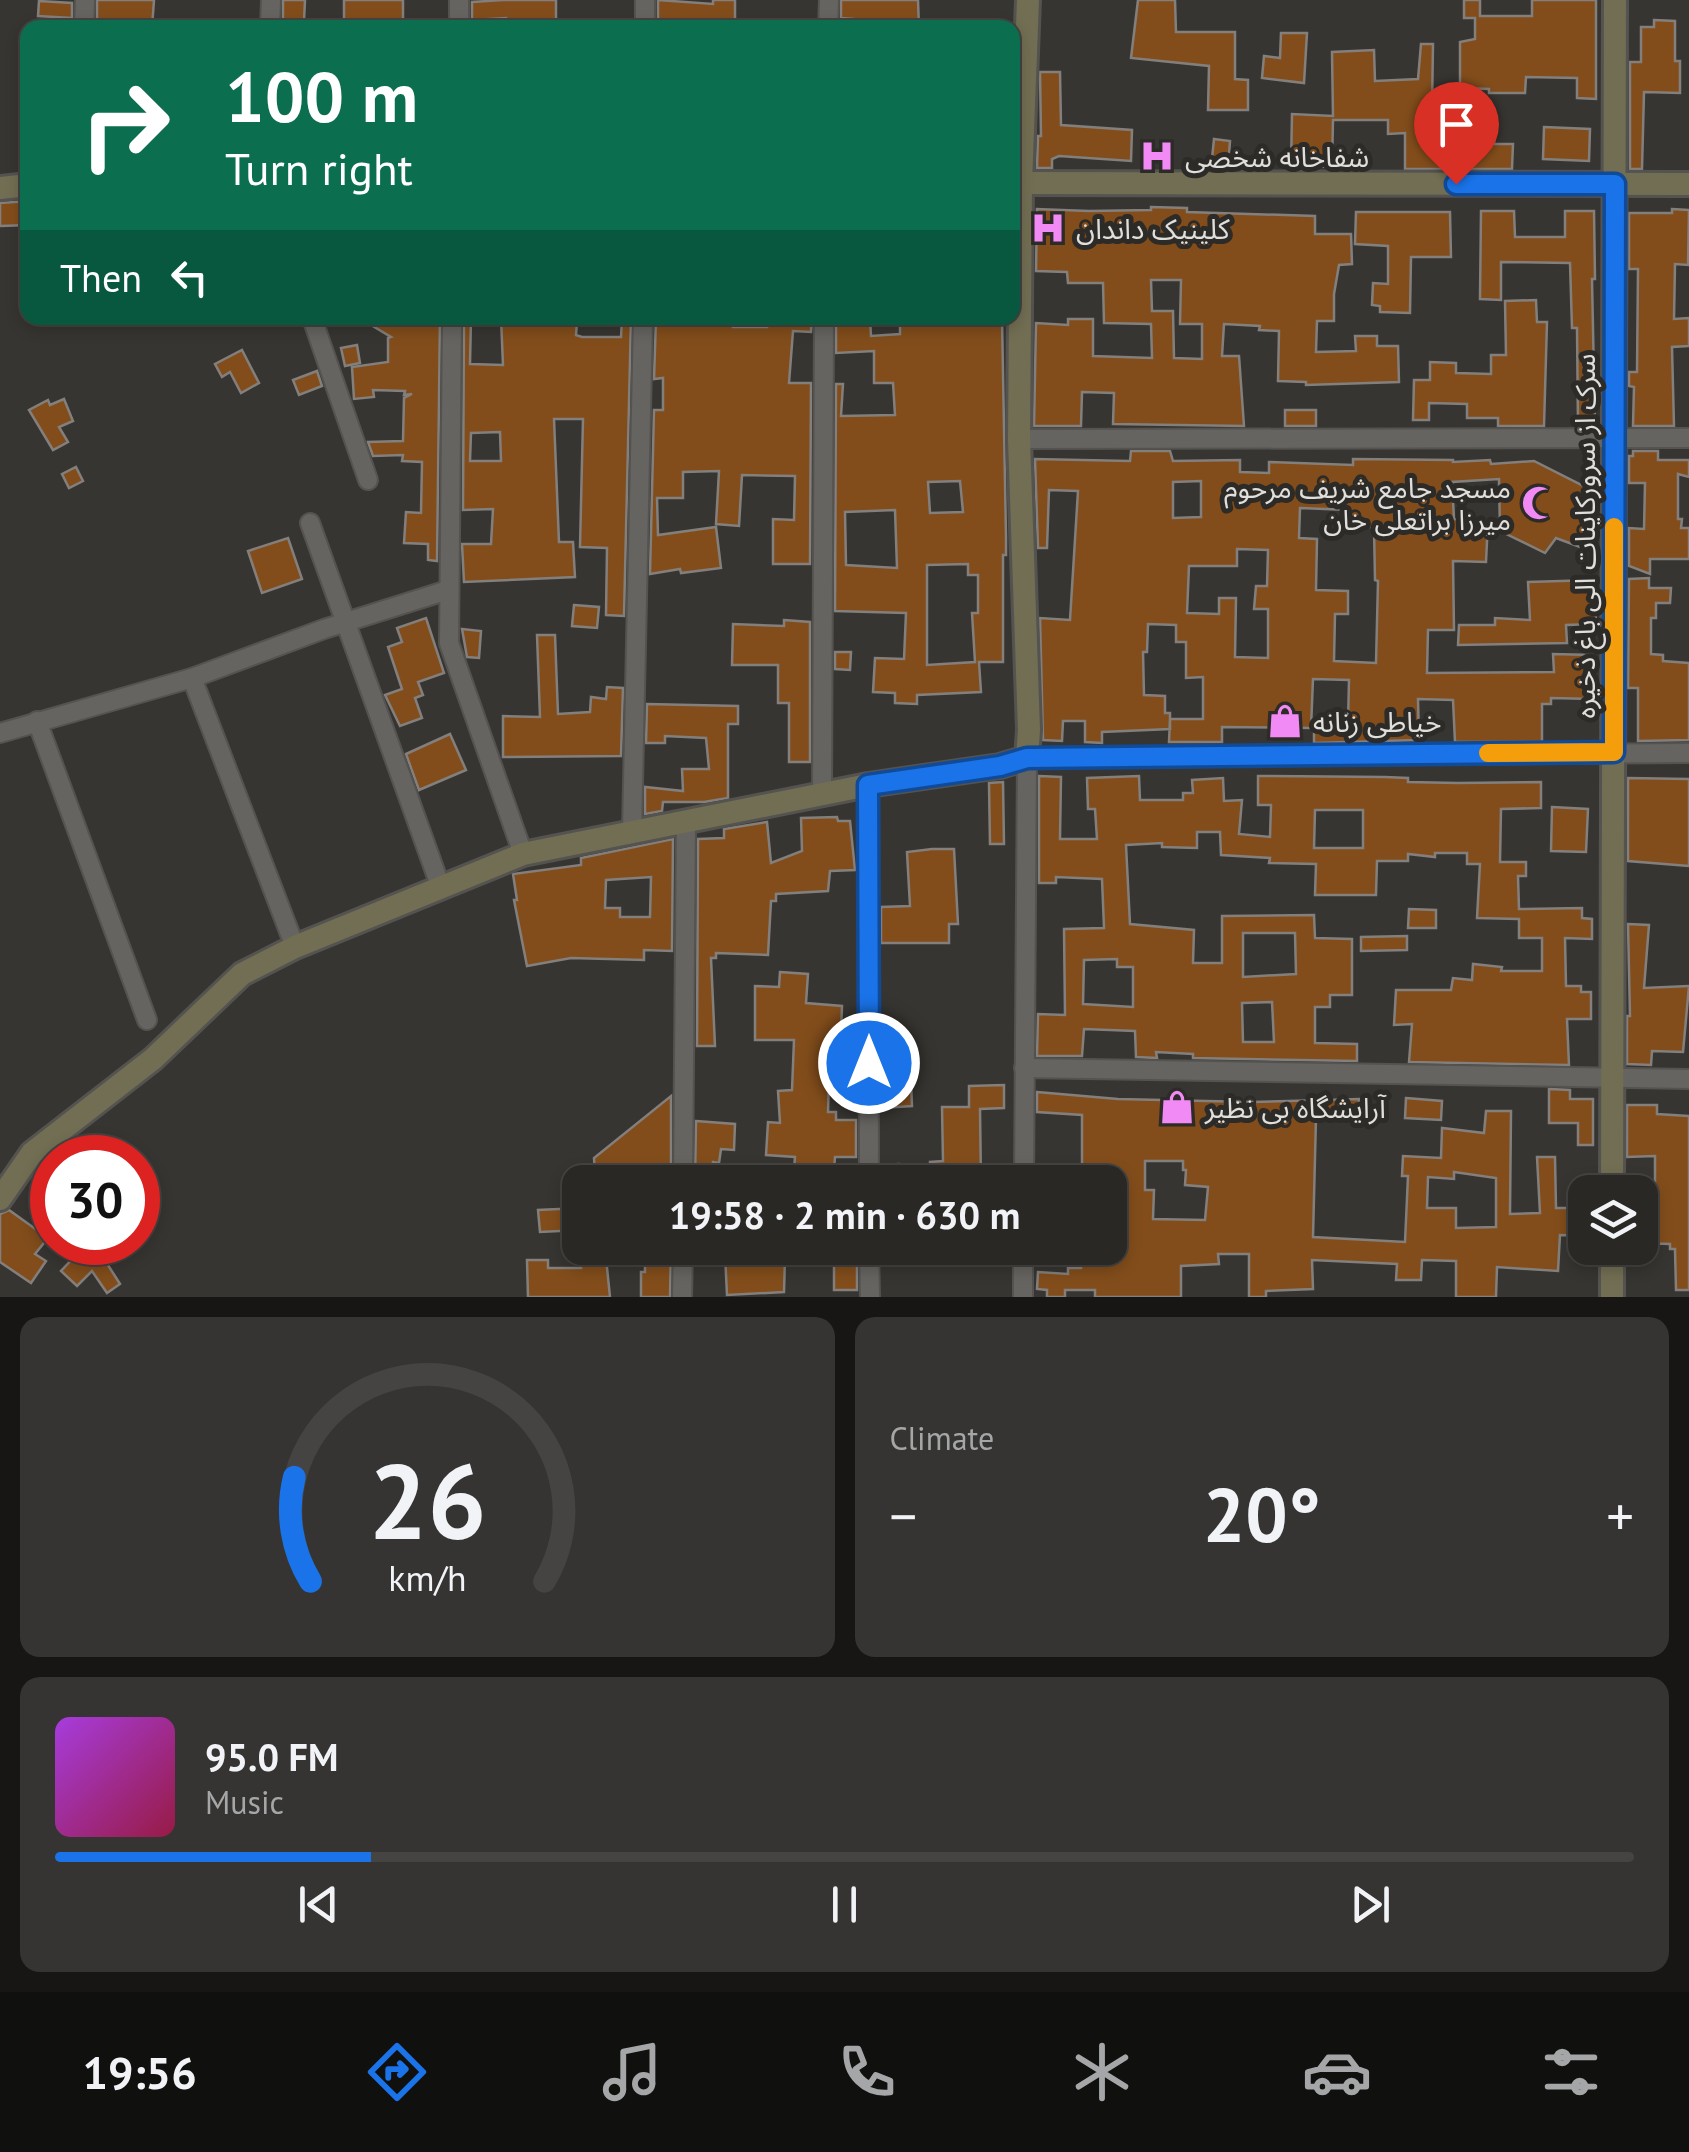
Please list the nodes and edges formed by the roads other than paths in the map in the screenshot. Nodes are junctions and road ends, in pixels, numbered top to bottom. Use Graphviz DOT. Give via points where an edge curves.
graph roads {
  1 [pos="1028,0"];
  2 [pos="1616,0"];
  3 [pos="1020,133"];
  4 [pos="1020,183"];
  5 [pos="1615,184"];
  6 [pos="1689,184"];
  7 [pos="314,325"];
  8 [pos="452,325"];
  9 [pos="643,325"];
  10 [pos="824,325"];
  11 [pos="1018,325"];
  12 [pos="1689,438"];
  13 [pos="1019,439"];
  14 [pos="1614,439"];
  15 [pos="368,480"];
  16 [pos="310,523"];
  17 [pos="448,590"];
  18 [pos="347,622"];
  19 [pos="192,678"];
  20 [pos="37,721"];
  21 [pos="0,733"];
  22 [pos="1614,752"];
  23 [pos="1689,754"];
  24 [pos="1027,758"];
  25 [pos="868,785"];
  26 [pos="822,795"];
  27 [pos="686,820"];
  28 [pos="632,831"];
  29 [pos="523,854"];
  30 [pos="441,888"];
  31 [pos="296,947"];
  32 [pos="147,1020"];
  33 [pos="1024,1068"];
  34 [pos="1613,1079"];
  35 [pos="1689,1079"];
  36 [pos="683,1165"];
  37 [pos="869,1165"];
  38 [pos="1024,1165"];
  39 [pos="1612,1175"];
  40 [pos="0,1199"];
  41 [pos="683,1265"];
  42 [pos="870,1265"];
  43 [pos="1024,1265"];
  44 [pos="1612,1265"];
  45 [pos="682,1297"];
  46 [pos="870,1297"];
  47 [pos="1023,1297"];
  48 [pos="1612,1297"];
  1 -- 3 [label="street"];
  2 -- 5 [label="street, سرک از سرورکاینات الی باغ ذخیره"];
  4 -- 5 [label="street"];
  5 -- 6 [label="street"];
  5 -- 14 [label="street, سرک از سرورکاینات الی باغ ذخیره"];
  7 -- 15 [label="street"];
  8 -- 17 [label="street"];
  9 -- 28 [label="street"];
  10 -- 26 [label="street"];
  11 -- 13 [label="street"];
  12 -- 14 [label="street"];
  13 -- 14 [label="street"];
  13 -- 24 [label="street"];
  14 -- 22 [label="street, سرک از سرورکاینات الی باغ ذخیره"];
  16 -- 18 [label="street"];
  17 -- 18 [label="street"];
  17 -- 29 [label="street" via="449,642"];
  18 -- 19 [label="street"];
  18 -- 30 [label="street"];
  19 -- 20 [label="street"];
  19 -- 31 [label="street"];
  20 -- 21 [label="street"];
  20 -- 32 [label="street"];
  22 -- 23 [label="street"];
  22 -- 24 [label="street"];
  22 -- 34 [label="street, سرک از سرورکاینات الی باغ ذخیره"];
  24 -- 25 [label="street"];
  24 -- 33 [label="street"];
  25 -- 26 [label="street"];
  25 -- 37 [label="street"];
  26 -- 27 [label="street"];
  27 -- 28 [label="street"];
  27 -- 36 [label="street"];
  28 -- 29 [label="street"];
  29 -- 30 [label="street"];
  30 -- 31 [label="street"];
  31 -- 40 [label="street" via="242,974 153,1059 32,1153"];
  33 -- 34 [label="street"];
  33 -- 38 [label="street"];
  34 -- 35 [label="street"];
  34 -- 39 [label="street, سرک از سرورکاینات الی باغ ذخیره"];
  41 -- 45 [label="street"];
  42 -- 46 [label="street"];
  43 -- 47 [label="street"];
  44 -- 48 [label="street"];
}
